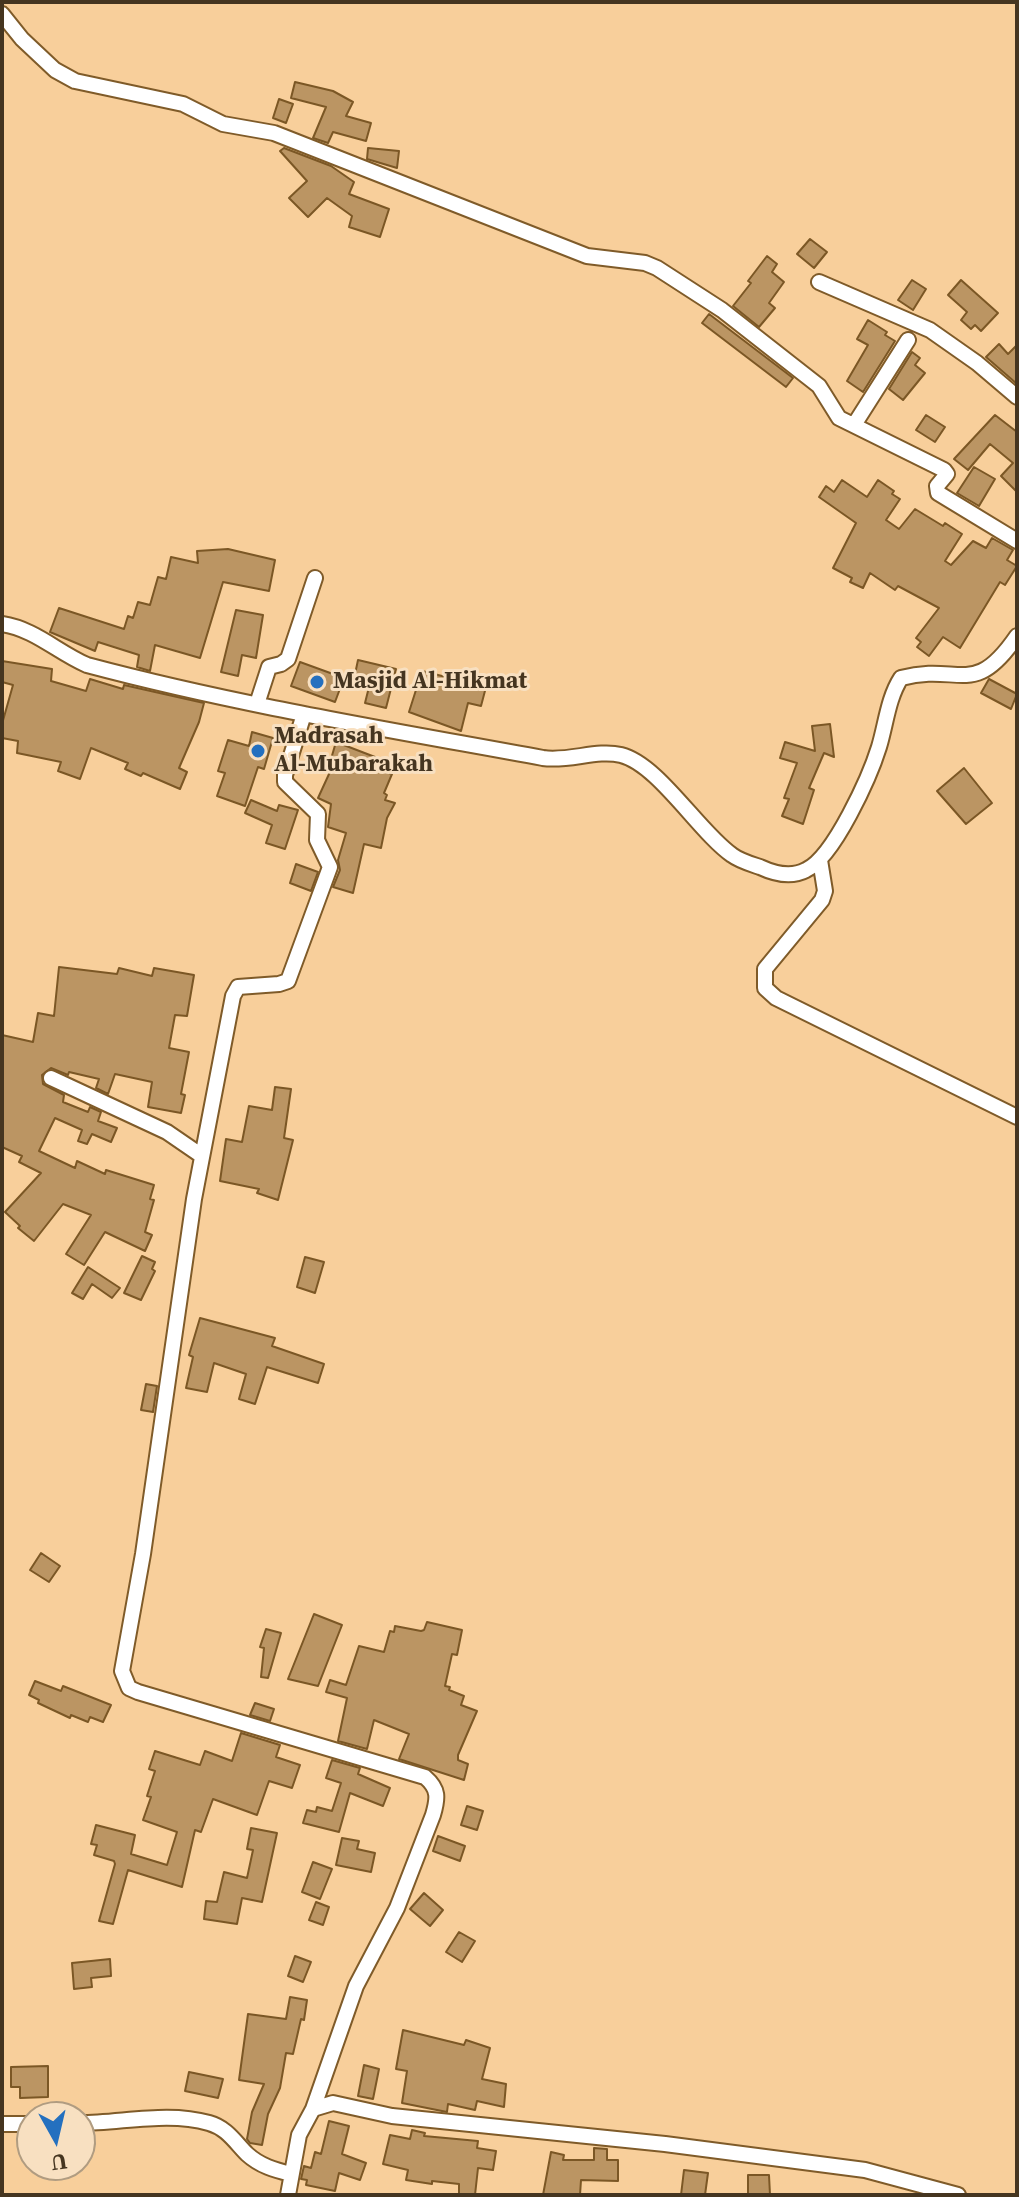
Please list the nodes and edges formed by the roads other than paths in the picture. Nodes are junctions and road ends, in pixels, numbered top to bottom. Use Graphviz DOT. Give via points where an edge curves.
graph roads {
  1 [pos="2,14"];
  2 [pos="819,282"];
  3 [pos="908,340"];
  4 [pos="1017,397"];
  5 [pos="854,425"];
  6 [pos="1017,541"];
  7 [pos="315,578"];
  8 [pos="2,624"];
  9 [pos="1017,636"];
  10 [pos="257,704"];
  11 [pos="304,714"];
  12 [pos="820,860"];
  13 [pos="51,1078"];
  14 [pos="1017,1117"];
  15 [pos="202,1156"];
  16 [pos="313,2109"];
  17 [pos="96,2122"];
  18 [pos="291,2174"];
  19 [pos="288,2195"];
  20 [pos="958,2195"];
  1 -- 5 [label="street" via="40,57 75,81 188,106 223,124 274,133 587,256 651,265 722,310 819,386 837,415"];
  2 -- 4 [label="street" via="930,330"];
  3 -- 5 [label="street"];
  5 -- 6 [label="street" via="944,470 938,493"];
  7 -- 10 [label="street" via="288,659 269,667"];
  8 -- 10 [label="street" via="33,633 87,665"];
  9 -- 12 [label="street" via="1003,656 975,675 901,678 878,750 838,836"];
  10 -- 11 [label="street"];
  11 -- 12 [label="street" via="560,761 617,754 632,759 663,785 732,855 776,874 807,870"];
  11 -- 15 [label="street" via="285,782 318,814 317,840 330,867 288,981 236,990"];
  12 -- 14 [label="street" via="822,900 765,969 765,988"];
  13 -- 15 [label="street" via="167,1132"];
  15 -- 16 [label="street" via="123,1655 124,1680 138,1692 196,1711 425,1777 437,1790 397,1908 356,1986"];
  16 -- 18 [label="street" via="299,2135"];
  16 -- 20 [label="street" via="333,2103 392,2116 865,2170"];
  17 -- 18 [label="street" via="166,2118 210,2123 267,2168"];
  18 -- 19 [label="street"];
}
